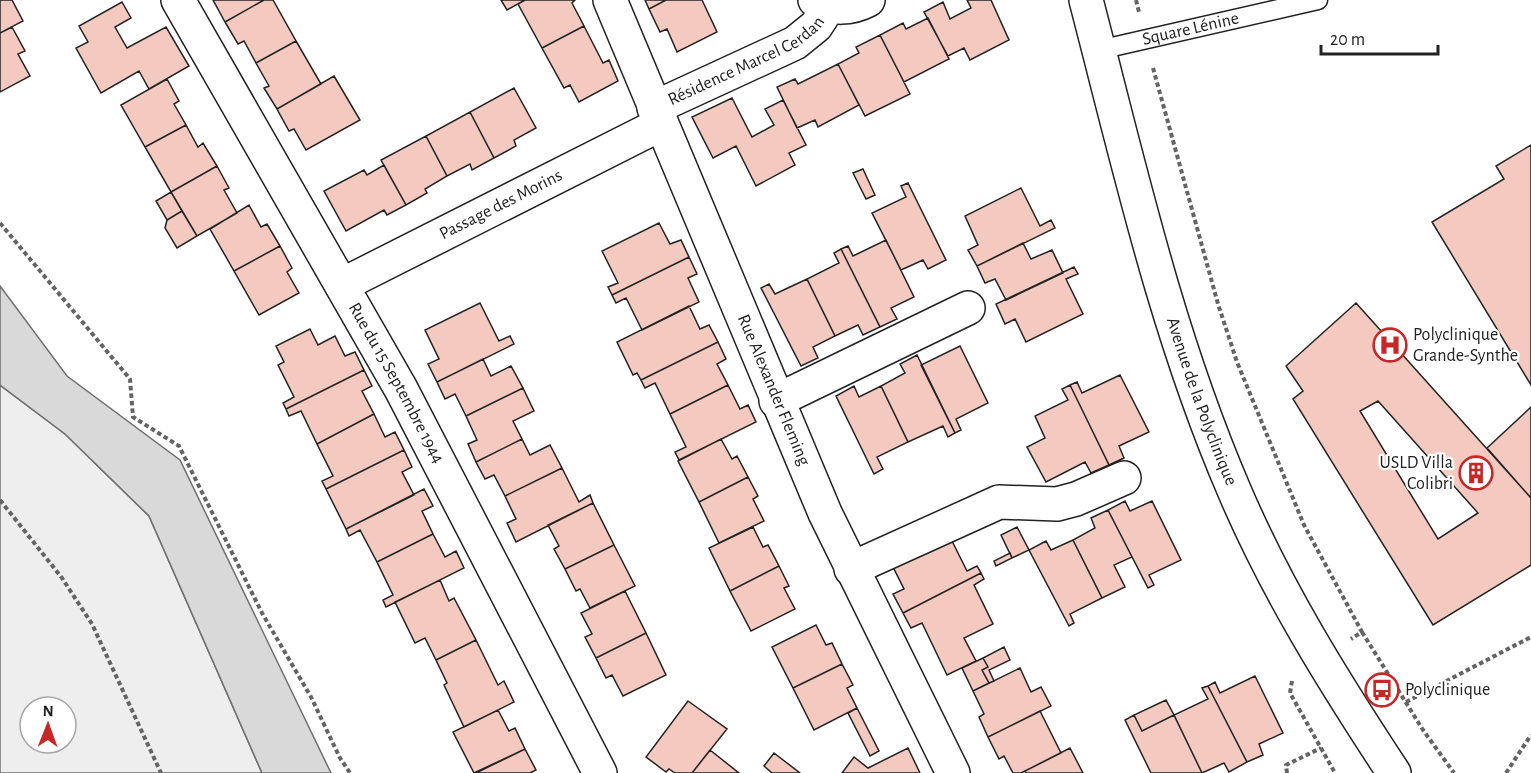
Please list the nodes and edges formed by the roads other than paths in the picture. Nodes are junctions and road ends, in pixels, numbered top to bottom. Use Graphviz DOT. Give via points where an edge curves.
graph roads {
  1 [pos="178,0"];
  2 [pos="610,0"];
  3 [pos="868,0"];
  4 [pos="1086,0"];
  5 [pos="1318,0"];
  6 [pos="822,3"];
  7 [pos="1099,50"];
  8 [pos="657,116"];
  9 [pos="342,285"];
  10 [pos="968,309"];
  11 [pos="776,400"];
  12 [pos="1124,478"];
  13 [pos="850,569"];
  14 [pos="600,773"];
  15 [pos="953,773"];
  16 [pos="1394,773"];
  1 -- 9 [label="street, Rue du 15 Septembre 1944"];
  2 -- 8 [label="street, Rue Alexander Fleming"];
  3 -- 6 [label="street, Résidence Marcel Cerdan" via="849,7"];
  4 -- 7 [label="street, Avenue de la Polyclinique"];
  5 -- 7 [label="lane, Square Lénine"];
  6 -- 8 [label="street, Résidence Marcel Cerdan" via="816,26 795,43"];
  7 -- 16 [label="street, Avenue de la Polyclinique" via="1154,261 1197,398 1235,492 1267,562 1320,659"];
  8 -- 9 [label="street, Passage des Morins"];
  8 -- 11 [label="street, Rue Alexander Fleming"];
  9 -- 14 [label="street, Rue du 15 Septembre 1944" via="401,389"];
  10 -- 11 [label="street"];
  11 -- 13 [label="street, Rue Alexander Fleming"];
  12 -- 13 [label="street" via="1057,504 999,502"];
  13 -- 15 [label="street, Rue Alexander Fleming"];
}
